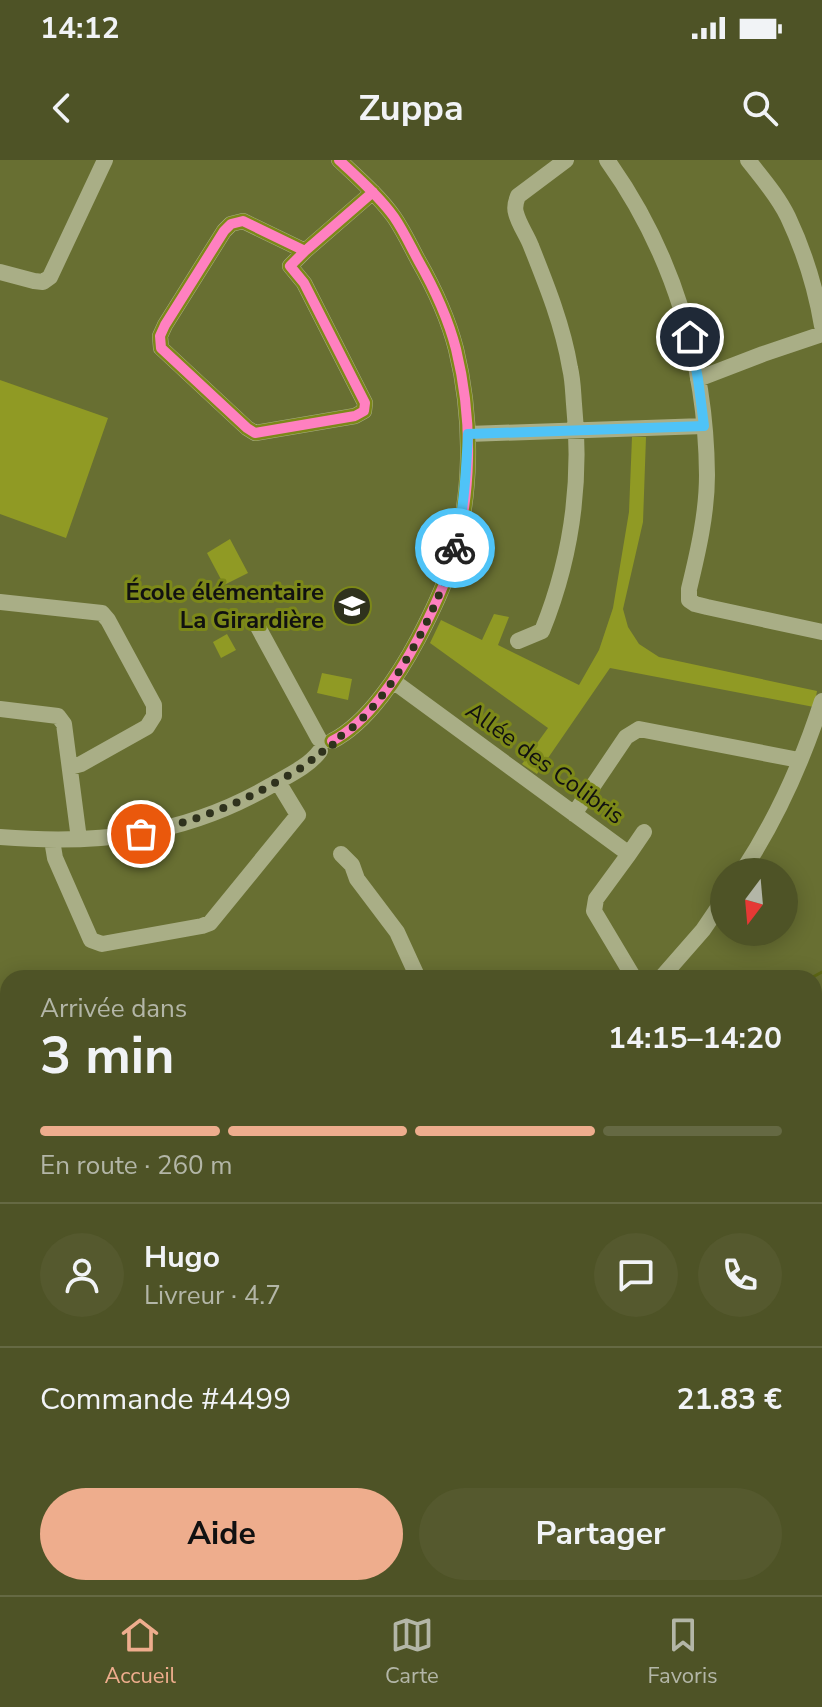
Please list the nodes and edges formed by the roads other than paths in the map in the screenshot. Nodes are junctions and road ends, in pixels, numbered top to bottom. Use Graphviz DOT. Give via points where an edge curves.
graph roads {
  1 [pos="105,160"];
  2 [pos="339,160"];
  3 [pos="566,160"];
  4 [pos="607,160"];
  5 [pos="748,160"];
  6 [pos="373,192"];
  7 [pos="305,251"];
  8 [pos="0,272"];
  9 [pos="822,326"];
  10 [pos="822,334"];
  11 [pos="698,379"];
  12 [pos="704,426"];
  13 [pos="577,430"];
  14 [pos="468,434"];
  15 [pos="0,602"];
  16 [pos="258,627"];
  17 [pos="822,632"];
  18 [pos="518,641"];
  19 [pos="393,681"];
  20 [pos="822,701"];
  21 [pos="0,709"];
  22 [pos="324,743"];
  23 [pos="799,760"];
  24 [pos="70,767"];
  25 [pos="278,782"];
  26 [pos="574,814"];
  27 [pos="644,832"];
  28 [pos="0,837"];
  29 [pos="79,839"];
  30 [pos="52,840"];
  31 [pos="341,854"];
  32 [pos="629,854"];
  33 [pos="751,858"];
  34 [pos="710,920"];
  35 [pos="414,970"];
  36 [pos="629,970"];
  37 [pos="668,970"];
  1 -- 8 [label="street" via="50,277 43,282"];
  2 -- 6 [label="street"];
  3 -- 13 [label="street" via="518,196 515,213 560,323"];
  4 -- 11 [label="street" via="661,255 679,300"];
  5 -- 9 [label="street" via="788,216"];
  6 -- 7 [label="street"];
  6 -- 14 [label="street" via="394,217 432,284 458,360"];
  7 -- 7 [label="street" via="290,266 304,283 365,403 364,411 255,433 161,348 160,336 231,224 243,221"];
  10 -- 11 [label="street"];
  11 -- 12 [label="street"];
  12 -- 13 [label="street"];
  12 -- 17 [label="street" via="707,477 689,600"];
  13 -- 14 [label="street"];
  13 -- 18 [label="street" via="574,507 554,602 542,631"];
  14 -- 19 [label="street" via="461,522 451,565 430,617"];
  15 -- 24 [label="street" via="102,613 154,705 147,727"];
  16 -- 22 [label="street"];
  19 -- 22 [label="street" via="347,732"];
  19 -- 26 [label="street, Allée des Colibris"];
  20 -- 23 [label="street"];
  21 -- 24 [label="street" via="58,716 64,724"];
  22 -- 25 [label="street" via="315,758"];
  23 -- 26 [label="street" via="639,729 626,737"];
  23 -- 33 [label="street"];
  24 -- 29 [label="street"];
  25 -- 29 [label="street" via="176,826"];
  25 -- 30 [label="street" via="298,815 210,923 202,926 97,944 86,932"];
  26 -- 32 [label="street, Allée des Colibris"];
  27 -- 32 [label="street"];
  28 -- 30 [label="street"];
  29 -- 30 [label="street"];
  31 -- 35 [label="street" via="397,932"];
  32 -- 36 [label="street, Allée des Colibris" via="596,899 594,911"];
  34 -- 37 [label="street"];
}
